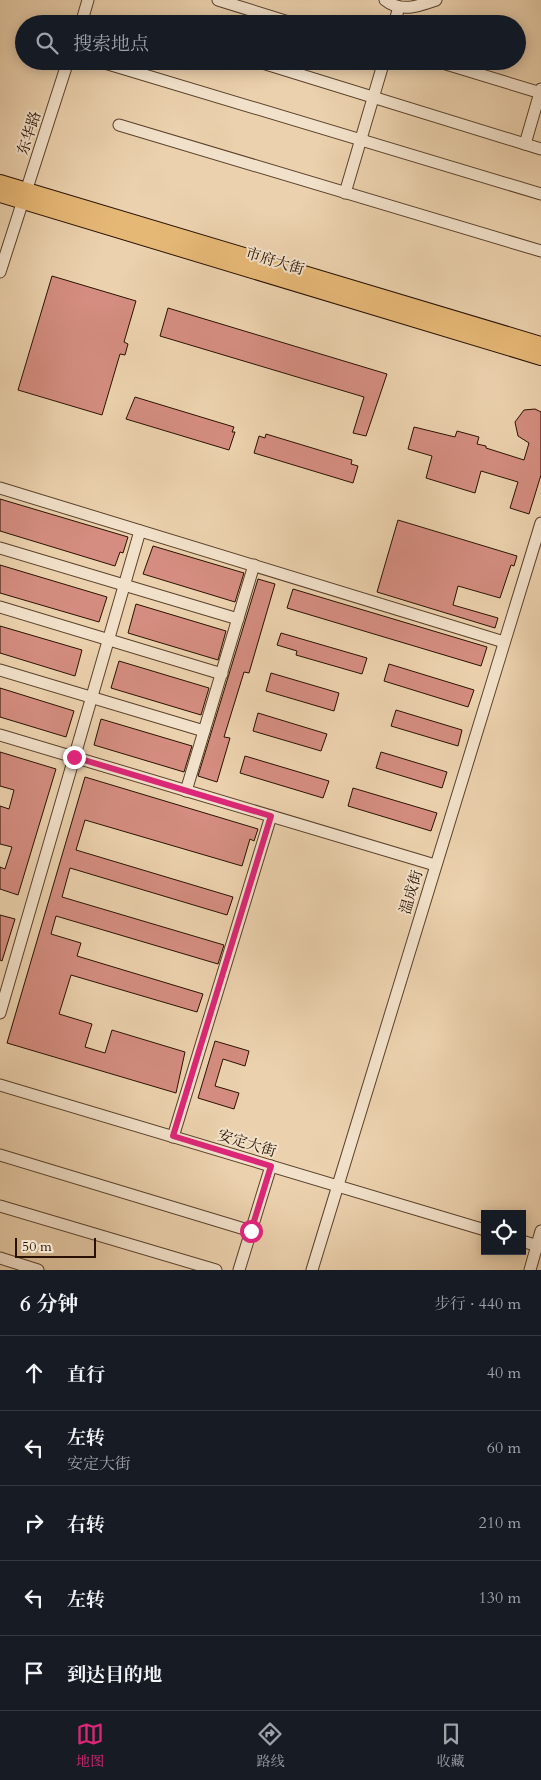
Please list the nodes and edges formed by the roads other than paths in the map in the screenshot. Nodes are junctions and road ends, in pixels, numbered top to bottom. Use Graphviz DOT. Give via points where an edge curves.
graph roads {
  1 [pos="88,0"];
  2 [pos="218,0"];
  3 [pos="385,0"];
  4 [pos="436,0"];
  5 [pos="399,7"];
  6 [pos="83,15"];
  7 [pos="266,15"];
  8 [pos="397,15"];
  9 [pos="65,70"];
  10 [pos="128,70"];
  11 [pos="284,70"];
  12 [pos="381,70"];
  13 [pos="468,70"];
  14 [pos="541,91"];
  15 [pos="373,98"];
  16 [pos="119,125"];
  17 [pos="361,140"];
  18 [pos="525,144"];
  19 [pos="541,148"];
  20 [pos="0,182"];
  21 [pos="345,193"];
  22 [pos="541,194"];
  23 [pos="0,195"];
  24 [pos="25,196"];
  25 [pos="541,251"];
  26 [pos="0,272"];
  27 [pos="541,344"];
  28 [pos="541,358"];
  29 [pos="0,488"];
  30 [pos="541,523"];
  31 [pos="140,530"];
  32 [pos="0,548"];
  33 [pos="254,565"];
  34 [pos="124,585"];
  35 [pos="0,608"];
  36 [pos="238,619"];
  37 [pos="109,640"];
  38 [pos="504,642"];
  39 [pos="0,670"];
  40 [pos="222,674"];
  41 [pos="92,697"];
  42 [pos="204,731"];
  43 [pos="0,734"];
  44 [pos="74,757"];
  45 [pos="186,790"];
  46 [pos="271,816"];
  47 [pos="435,865"];
  48 [pos="0,1013"];
  49 [pos="0,1085"];
  50 [pos="173,1136"];
  51 [pos="0,1155"];
  52 [pos="271,1166"];
  53 [pos="338,1186"];
  54 [pos="0,1206"];
  55 [pos="481,1229"];
  56 [pos="251,1231"];
  57 [pos="541,1231"];
  58 [pos="526,1242"];
  59 [pos="539,1246"];
  60 [pos="0,1258"];
  61 [pos="38,1270"];
  62 [pos="216,1270"];
  63 [pos="239,1270"];
  64 [pos="312,1270"];
  65 [pos="530,1270"];
  1 -- 6 [label="street"];
  2 -- 7 [label="street"];
  3 -- 5 [label="street"];
  4 -- 5 [label="street" via="413,8"];
  5 -- 8 [label="street"];
  9 -- 24 [label="street, 东华路"];
  10 -- 17 [label="street"];
  11 -- 15 [label="street"];
  12 -- 15 [label="street"];
  13 -- 14 [label="street"];
  14 -- 18 [label="street"];
  15 -- 17 [label="street"];
  15 -- 18 [label="street"];
  16 -- 21 [label="street"];
  17 -- 21 [label="street"];
  17 -- 22 [label="street"];
  18 -- 19 [label="street"];
  20 -- 24 [label="main road, 市府大街"];
  21 -- 25 [label="street"];
  23 -- 24 [label="main road, 市府大街"];
  24 -- 26 [label="street, 东华路"];
  24 -- 27 [label="main road, 市府大街"];
  24 -- 28 [label="main road, 市府大街"];
  29 -- 31 [label="street"];
  30 -- 38 [label="street, 温成街"];
  31 -- 33 [label="street"];
  31 -- 34 [label="street"];
  32 -- 34 [label="street"];
  33 -- 36 [label="street"];
  33 -- 38 [label="street"];
  34 -- 36 [label="street"];
  34 -- 37 [label="street"];
  35 -- 37 [label="street"];
  36 -- 40 [label="street"];
  37 -- 40 [label="street"];
  37 -- 41 [label="street"];
  38 -- 47 [label="street, 温成街"];
  39 -- 41 [label="street"];
  40 -- 42 [label="street"];
  41 -- 42 [label="street"];
  41 -- 44 [label="street"];
  42 -- 45 [label="street"];
  43 -- 44 [label="street"];
  44 -- 45 [label="street"];
  44 -- 48 [label="street"];
  45 -- 46 [label="street"];
  46 -- 47 [label="street"];
  46 -- 50 [label="street"];
  47 -- 53 [label="street, 温成街"];
  49 -- 50 [label="street, 安定大街"];
  50 -- 52 [label="street, 安定大街"];
  51 -- 56 [label="street"];
  52 -- 53 [label="street, 安定大街"];
  52 -- 56 [label="street"];
  53 -- 55 [label="street, 安定大街"];
  53 -- 64 [label="street, 温成街"];
  54 -- 62 [label="street"];
  56 -- 63 [label="street"];
  57 -- 59 [label="street"];
  58 -- 59 [label="street"];
  59 -- 65 [label="street"];
  60 -- 61 [label="street"];
}
